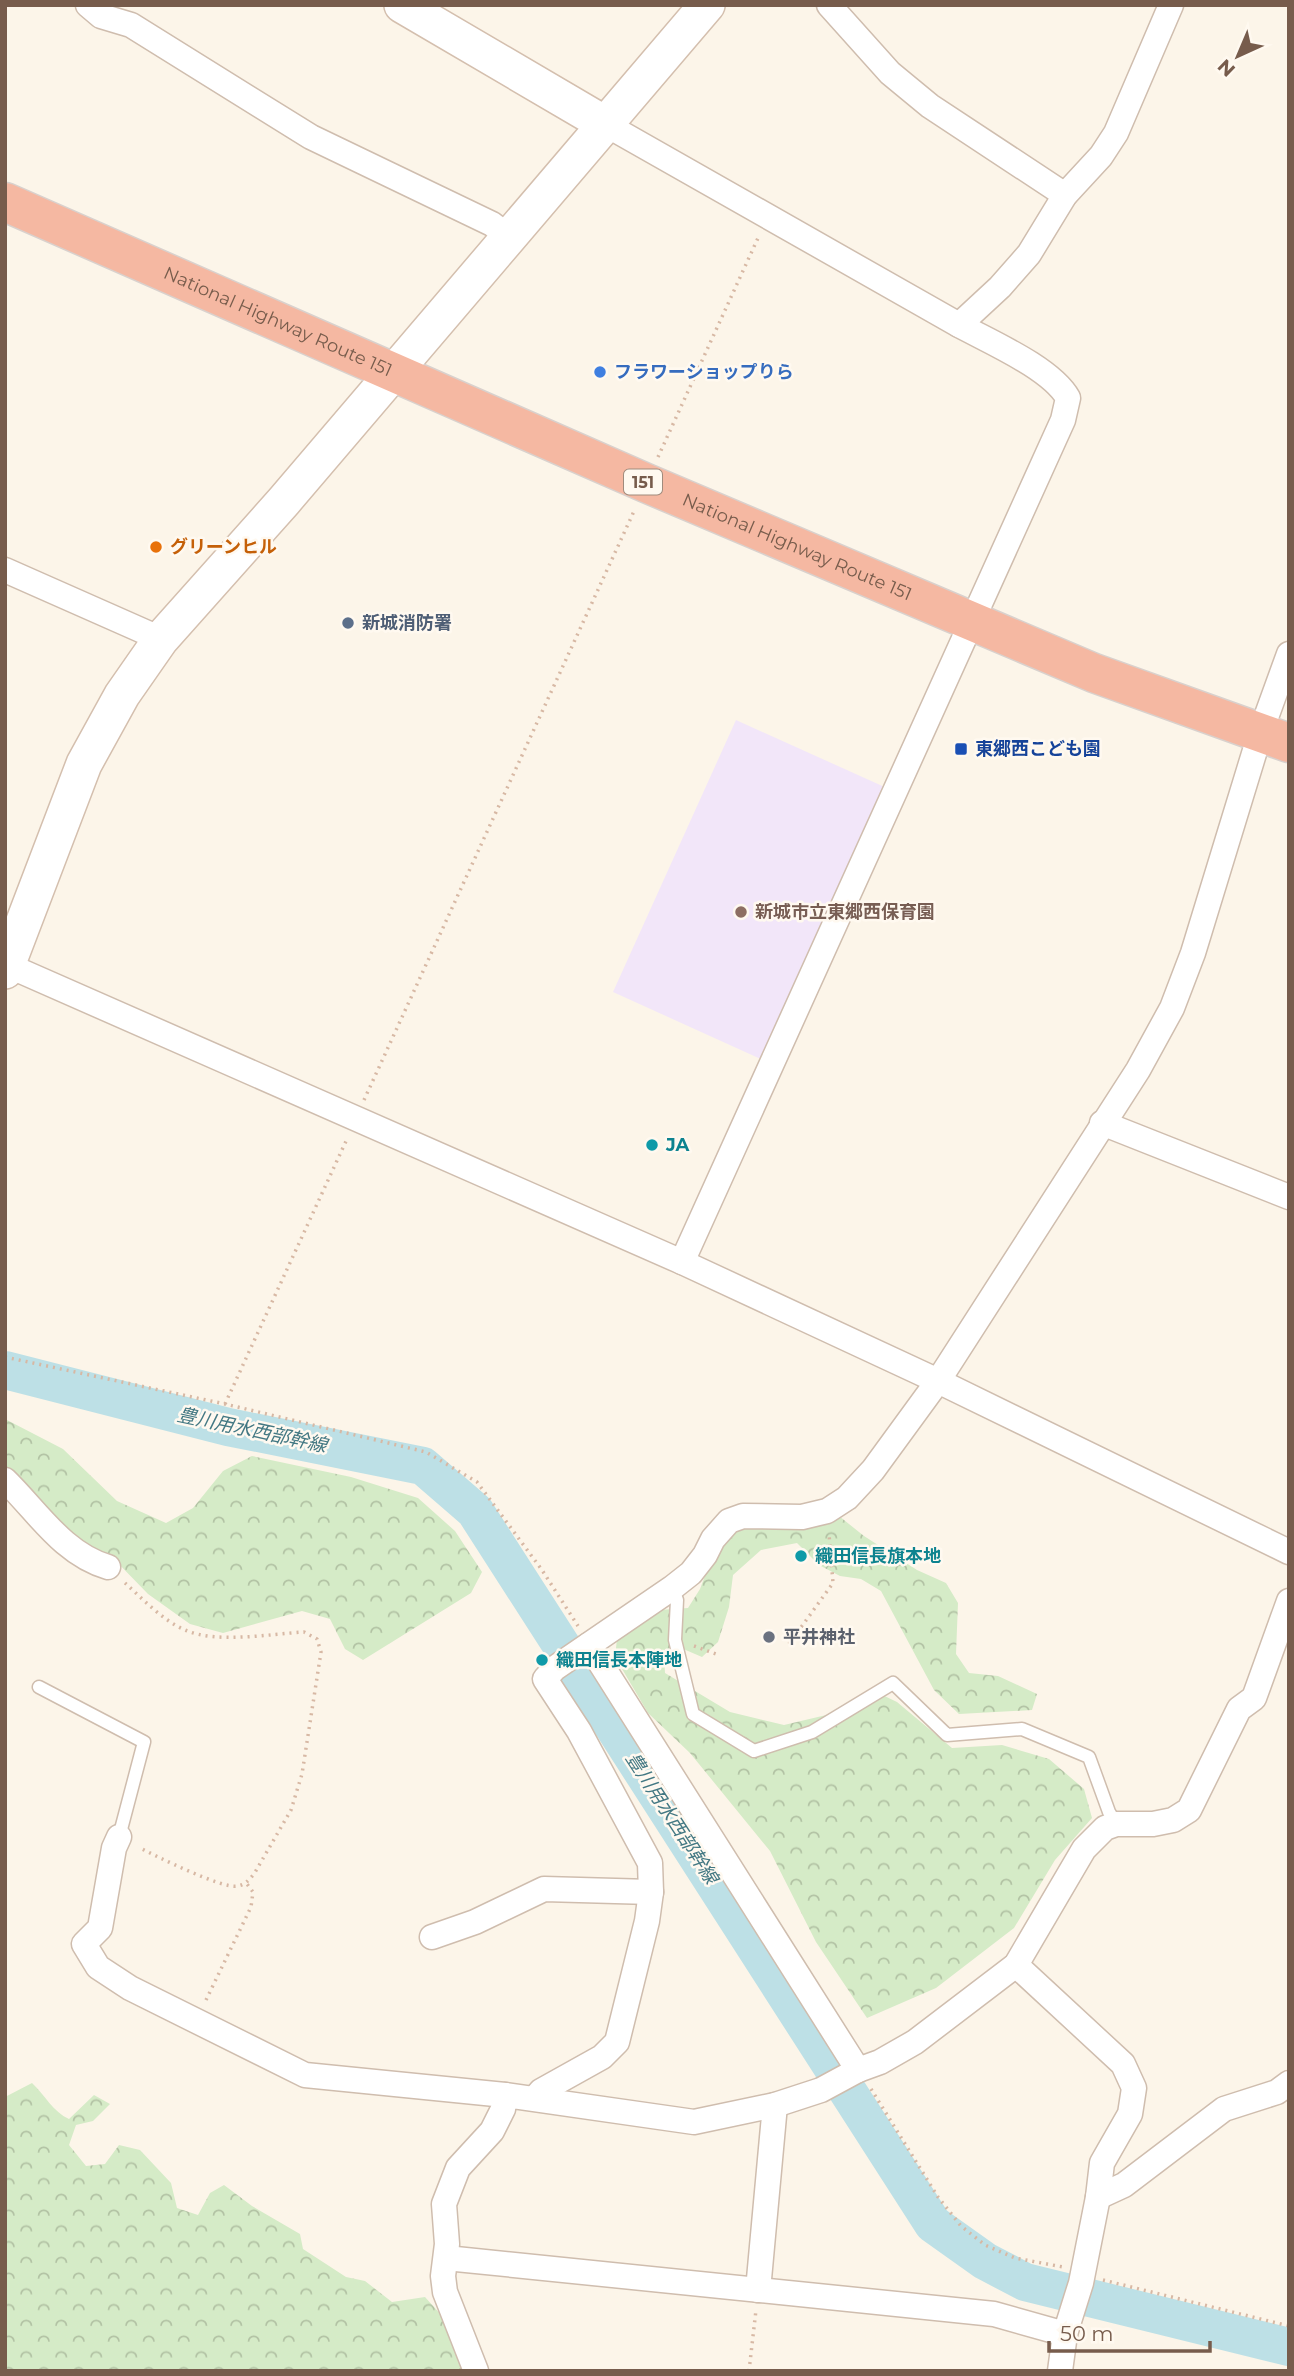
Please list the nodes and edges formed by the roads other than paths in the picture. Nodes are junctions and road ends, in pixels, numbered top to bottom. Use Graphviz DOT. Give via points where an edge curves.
graph roads {
  1 [pos="88,5"];
  2 [pos="401,5"];
  3 [pos="707,5"];
  4 [pos="829,5"];
  5 [pos="1171,5"];
  6 [pos="605,124"];
  7 [pos="1065,195"];
  8 [pos="5,202"];
  9 [pos="509,237"];
  10 [pos="959,325"];
  11 [pos="392,372"];
  12 [pos="5,570"];
  13 [pos="973,622"];
  14 [pos="161,639"];
  15 [pos="1289,654"];
  16 [pos="1274,738"];
  17 [pos="6,968"];
  18 [pos="1102,1123"];
  19 [pos="1289,1197"];
  20 [pos="681,1262"];
  21 [pos="938,1381"];
  22 [pos="5,1480"];
  23 [pos="1289,1552"];
  24 [pos="108,1567"];
  25 [pos="672,1588"];
  26 [pos="1289,1601"];
  27 [pos="585,1647"];
  28 [pos="39,1686"];
  29 [pos="1116,1824"];
  30 [pos="119,1838"];
  31 [pos="651,1892"];
  32 [pos="432,1937"];
  33 [pos="1016,1965"];
  34 [pos="854,2072"];
  35 [pos="1289,2084"];
  36 [pos="505,2095"];
  37 [pos="535,2098"];
  38 [pos="775,2105"];
  39 [pos="1098,2197"];
  40 [pos="446,2258"];
  41 [pos="758,2290"];
  42 [pos="1069,2325"];
  43 [pos="476,2371"];
  44 [pos="1060,2371"];
  1 -- 9 [label="street" via="101,16 131,25 311,137 492,223"];
  2 -- 6 [label="street"];
  3 -- 6 [label="street"];
  4 -- 7 [label="street" via="890,73 930,106"];
  5 -- 7 [label="street" via="1116,134"];
  6 -- 9 [label="street"];
  6 -- 10 [label="street"];
  7 -- 10 [label="street" via="1029,254"];
  8 -- 11 [label="highway, National Highway Route 151 / 151"];
  9 -- 11 [label="street"];
  10 -- 13 [label="street" via="1048,375 1068,398 1063,420"];
  11 -- 13 [label="highway, National Highway Route 151 / 151"];
  11 -- 14 [label="street"];
  12 -- 14 [label="street"];
  13 -- 16 [label="highway, National Highway Route 151 / 151" via="1094,673"];
  13 -- 20 [label="street"];
  14 -- 17 [label="street" via="122,695 84,764"];
  15 -- 16 [label="street"];
  16 -- 18 [label="street" via="1171,1008 1138,1070"];
  17 -- 20 [label="street"];
  18 -- 19 [label="street"];
  18 -- 21 [label="street"];
  20 -- 21 [label="street"];
  21 -- 23 [label="street"];
  21 -- 25 [label="street" via="873,1471 847,1498 827,1511 802,1517 743,1516 729,1521 691,1573"];
  22 -- 24 [label="street" via="62,1541 93,1563"];
  25 -- 27 [label="street"];
  25 -- 29 [label="lane" via="677,1600 675,1640 693,1714 754,1751 812,1732 893,1683 947,1735 1022,1728 1089,1757"];
  26 -- 29 [label="street" via="1254,1698 1239,1709 1189,1810 1173,1820 1153,1824"];
  27 -- 31 [label="street" via="545,1679 579,1731 650,1863"];
  27 -- 34 [label="street"];
  28 -- 30 [label="lane" via="144,1742"];
  29 -- 33 [label="street" via="1084,1849"];
  30 -- 36 [label="street" via="100,1928 84,1944 98,1967 130,1988 305,2075"];
  31 -- 32 [label="street" via="544,1889"];
  31 -- 37 [label="street" via="617,2042 602,2057"];
  33 -- 34 [label="street" via="915,2042"];
  33 -- 39 [label="street" via="1123,2064 1135,2088 1130,2114 1102,2163"];
  34 -- 38 [label="street" via="821,2090"];
  35 -- 39 [label="street" via="1224,2109 1124,2185"];
  36 -- 37 [label="street"];
  36 -- 40 [label="street" via="492,2131 458,2168 444,2204"];
  37 -- 38 [label="street" via="695,2122"];
  38 -- 41 [label="street"];
  39 -- 42 [label="street"];
  40 -- 41 [label="street"];
  40 -- 43 [label="street" via="445,2292"];
  41 -- 42 [label="street"];
  42 -- 44 [label="street"];
}
